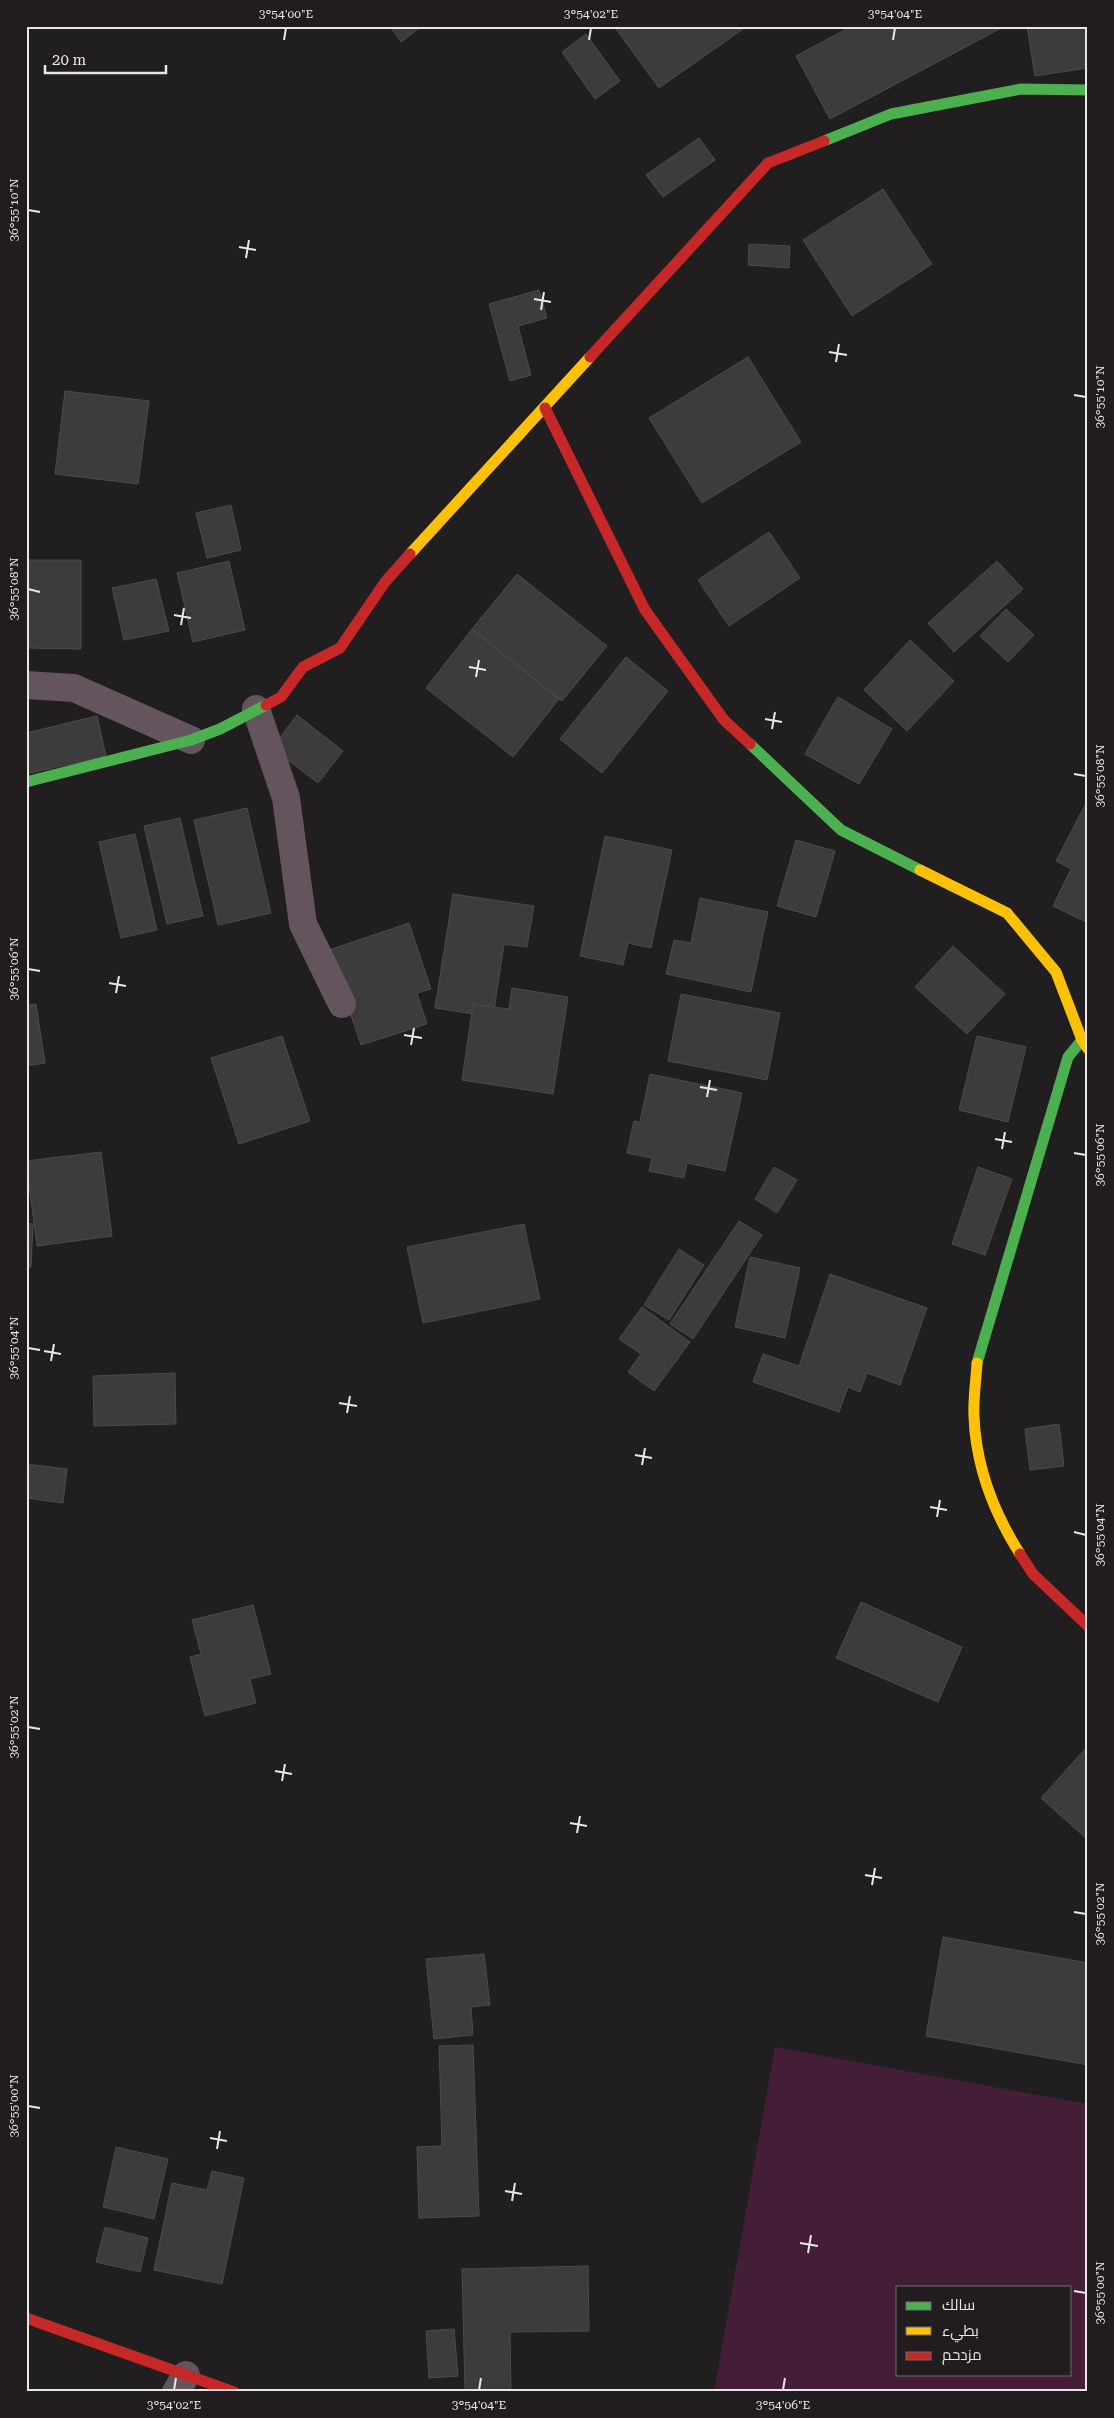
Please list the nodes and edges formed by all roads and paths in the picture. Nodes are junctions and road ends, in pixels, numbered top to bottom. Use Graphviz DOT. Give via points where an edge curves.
graph roads {
  1 [pos="1088,90"];
  2 [pos="545,408"];
  3 [pos="26,685"];
  4 [pos="256,709"];
  5 [pos="191,740"];
  6 [pos="26,782"];
  7 [pos="342,1004"];
  8 [pos="1085,1045"];
  9 [pos="1088,1626"];
  10 [pos="26,2318"];
  11 [pos="181,2383"];
  12 [pos="234,2392"];
  1 -- 2 [label="street" via="1021,89 891,114 768,163"];
  2 -- 4 [label="street" via="385,582 340,648 303,667 281,697"];
  2 -- 8 [label="street" via="645,610 724,720 841,830 1007,914 1056,972"];
  3 -- 5 [label="street" via="74,688"];
  4 -- 5 [label="street" via="220,729"];
  4 -- 7 [label="street" via="286,798 303,924"];
  5 -- 6 [label="street"];
  8 -- 9 [label="street" via="1068,1057 992,1306 977,1361 974,1417 982,1473 1002,1526 1033,1574"];
  10 -- 11 [label="street"];
  11 -- 12 [label="street"];
}
